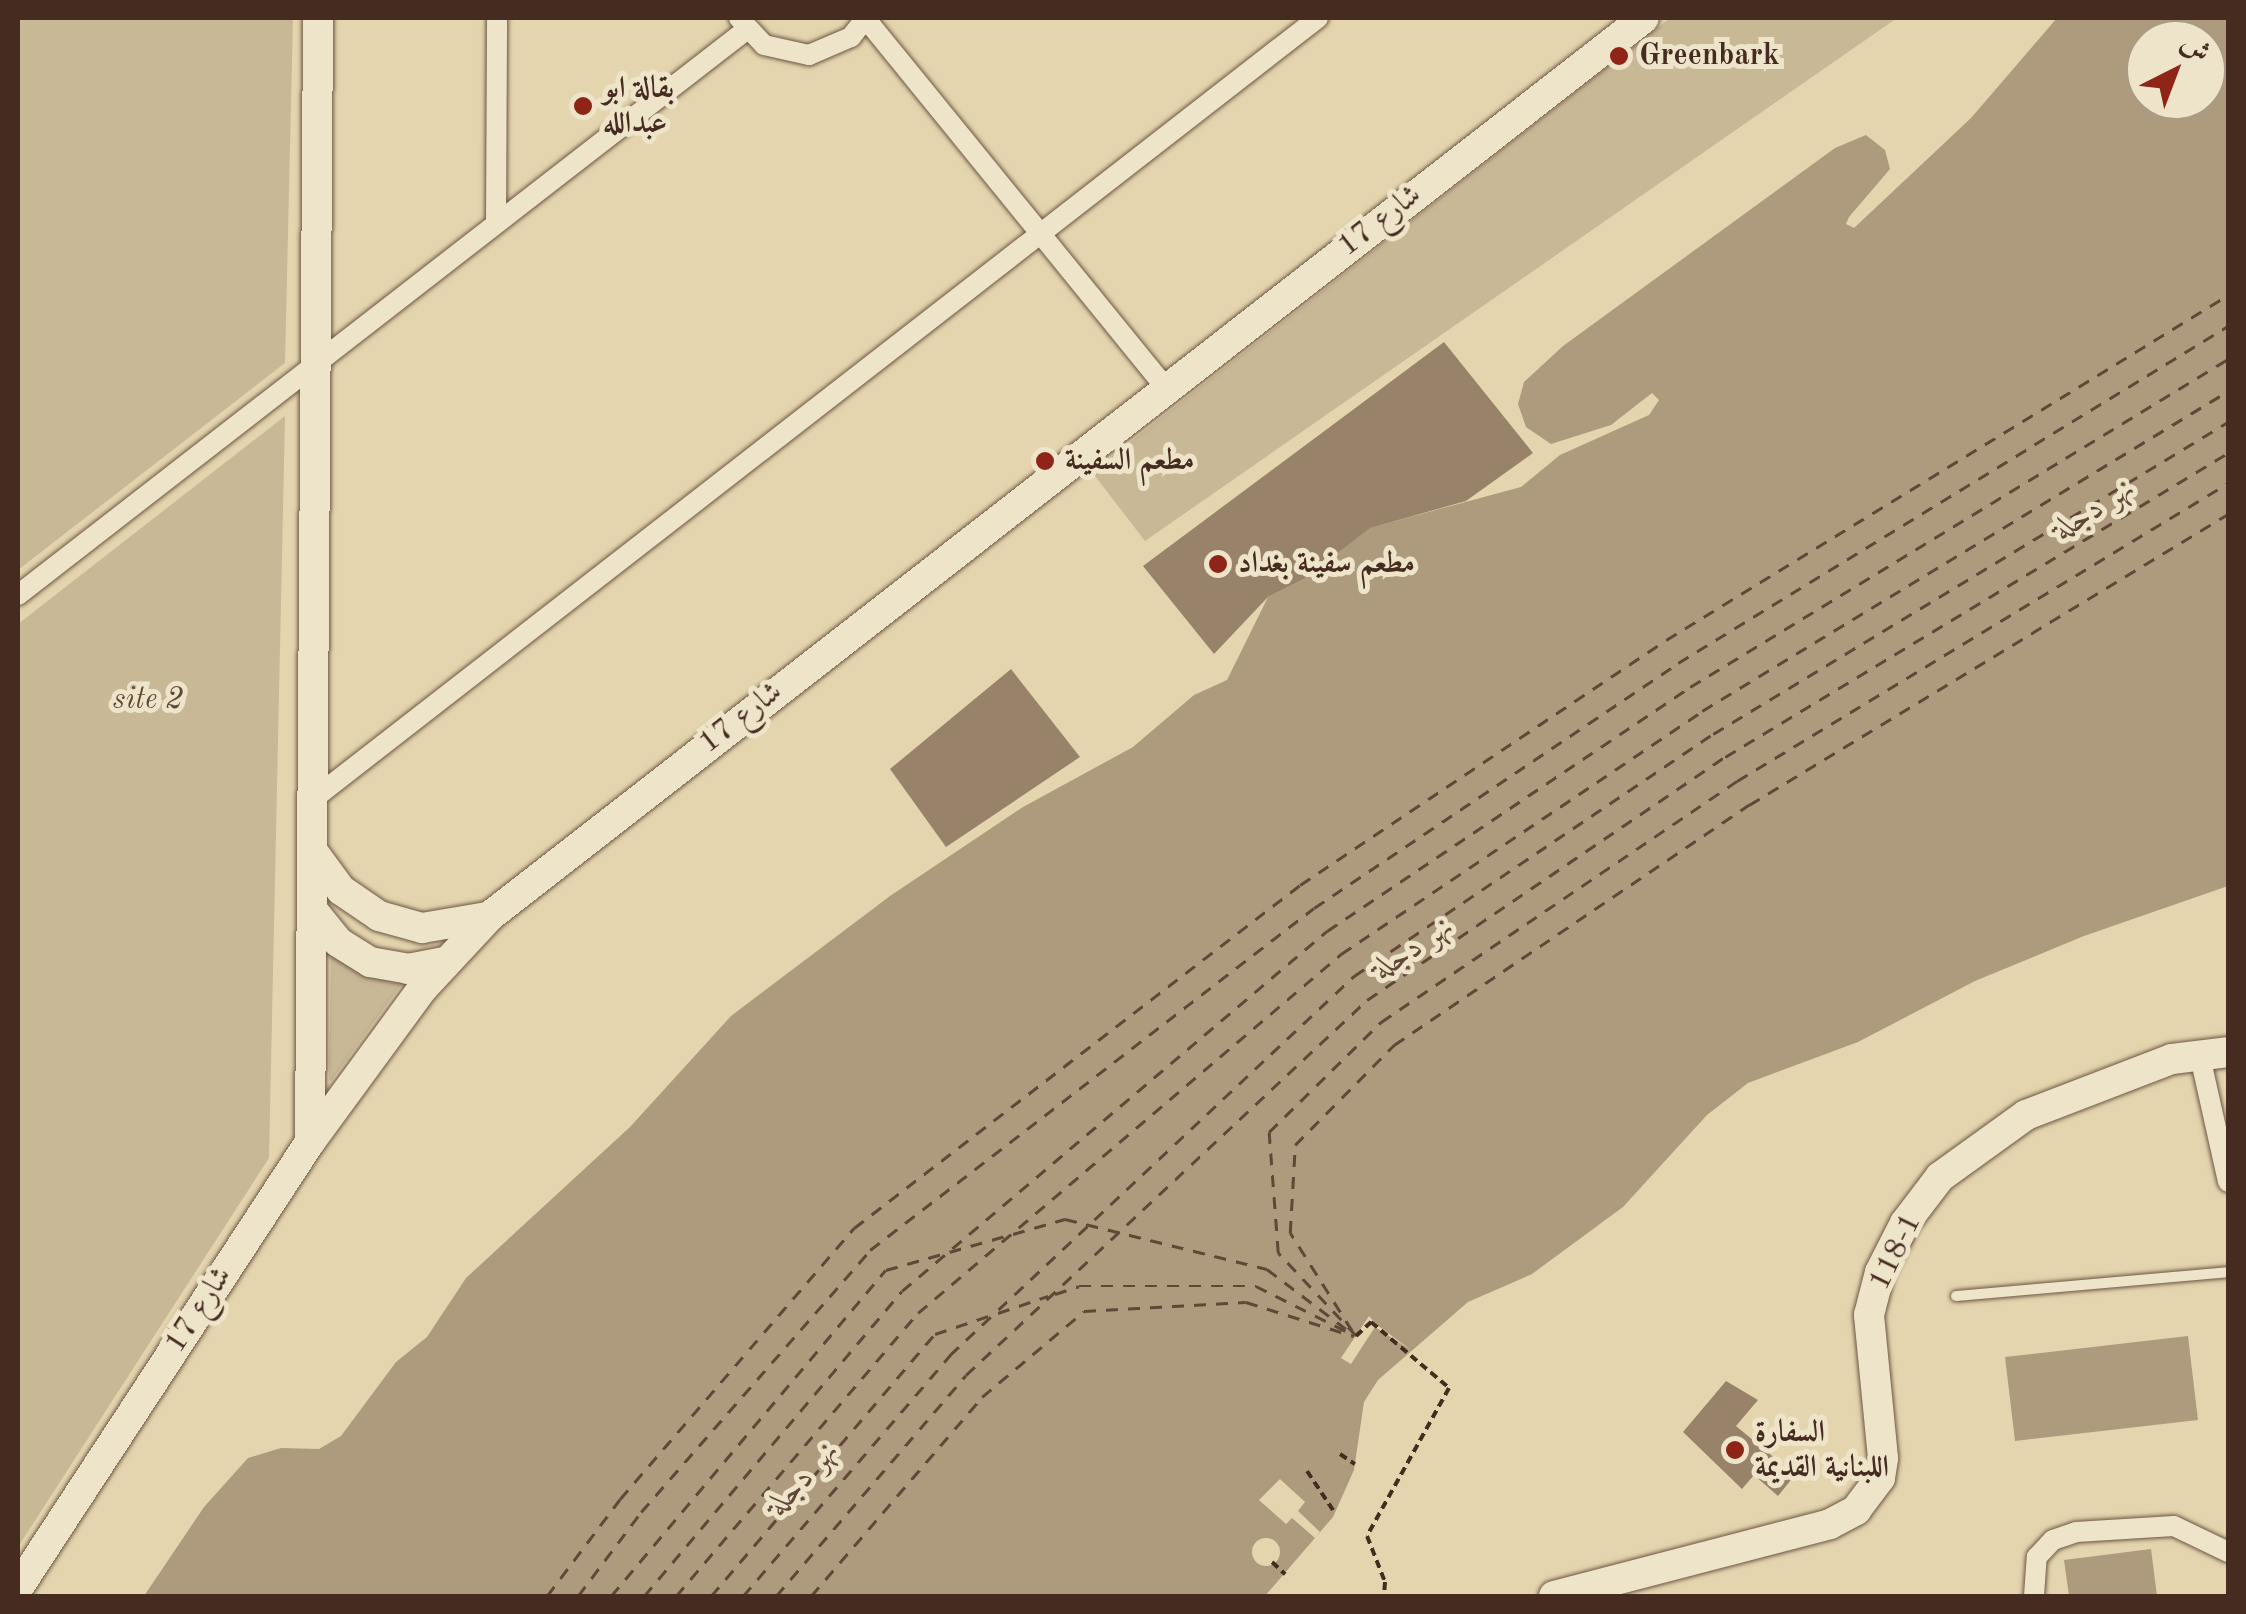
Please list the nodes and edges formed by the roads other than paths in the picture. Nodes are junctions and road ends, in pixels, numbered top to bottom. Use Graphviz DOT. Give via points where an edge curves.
graph roads {
  1 [pos="318,18"];
  2 [pos="497,18"];
  3 [pos="866,18"];
  4 [pos="1318,18"];
  5 [pos="1644,18"];
  6 [pos="743,24"];
  7 [pos="496,222"];
  8 [pos="1043,231"];
  9 [pos="314,371"];
  10 [pos="1165,387"];
  11 [pos="18,595"];
  12 [pos="316,796"];
  13 [pos="314,853"];
  14 [pos="314,912"];
  15 [pos="490,916"];
  16 [pos="445,962"];
  17 [pos="2214,1052"];
  18 [pos="310,1142"];
  19 [pos="2228,1182"];
  20 [pos="2228,1272"];
  21 [pos="1956,1296"];
  22 [pos="2228,1552"];
  23 [pos="18,1588"];
  24 [pos="1554,1596"];
  25 [pos="2034,1596"];
  1 -- 9 [label="street"];
  2 -- 7 [label="street"];
  3 -- 6 [label="street" via="851,37 809,56 764,45"];
  3 -- 8 [label="street"];
  4 -- 8 [label="street"];
  5 -- 10 [label="street, شارع 17"];
  6 -- 7 [label="street"];
  7 -- 9 [label="street"];
  8 -- 10 [label="street"];
  8 -- 12 [label="street"];
  9 -- 11 [label="street"];
  9 -- 12 [label="street"];
  10 -- 15 [label="street, شارع 17"];
  12 -- 13 [label="street"];
  13 -- 14 [label="street"];
  13 -- 15 [label="street" via="341,890 389,920 446,928"];
  14 -- 16 [label="street" via="338,942 370,962 408,968"];
  14 -- 18 [label="street"];
  15 -- 16 [label="street, شارع 17"];
  16 -- 18 [label="street, شارع 17"];
  17 -- 19 [label="street"];
  17 -- 24 [label="street, 118-1" via="2026,1115 1940,1177 1905,1222 1880,1272 1869,1315 1883,1458 1880,1478 1856,1510 1830,1524"];
  18 -- 23 [label="street, شارع 17"];
  20 -- 21 [label="lane"];
  22 -- 25 [label="street" via="2174,1526 2076,1532 2053,1540 2037,1557"];
}
